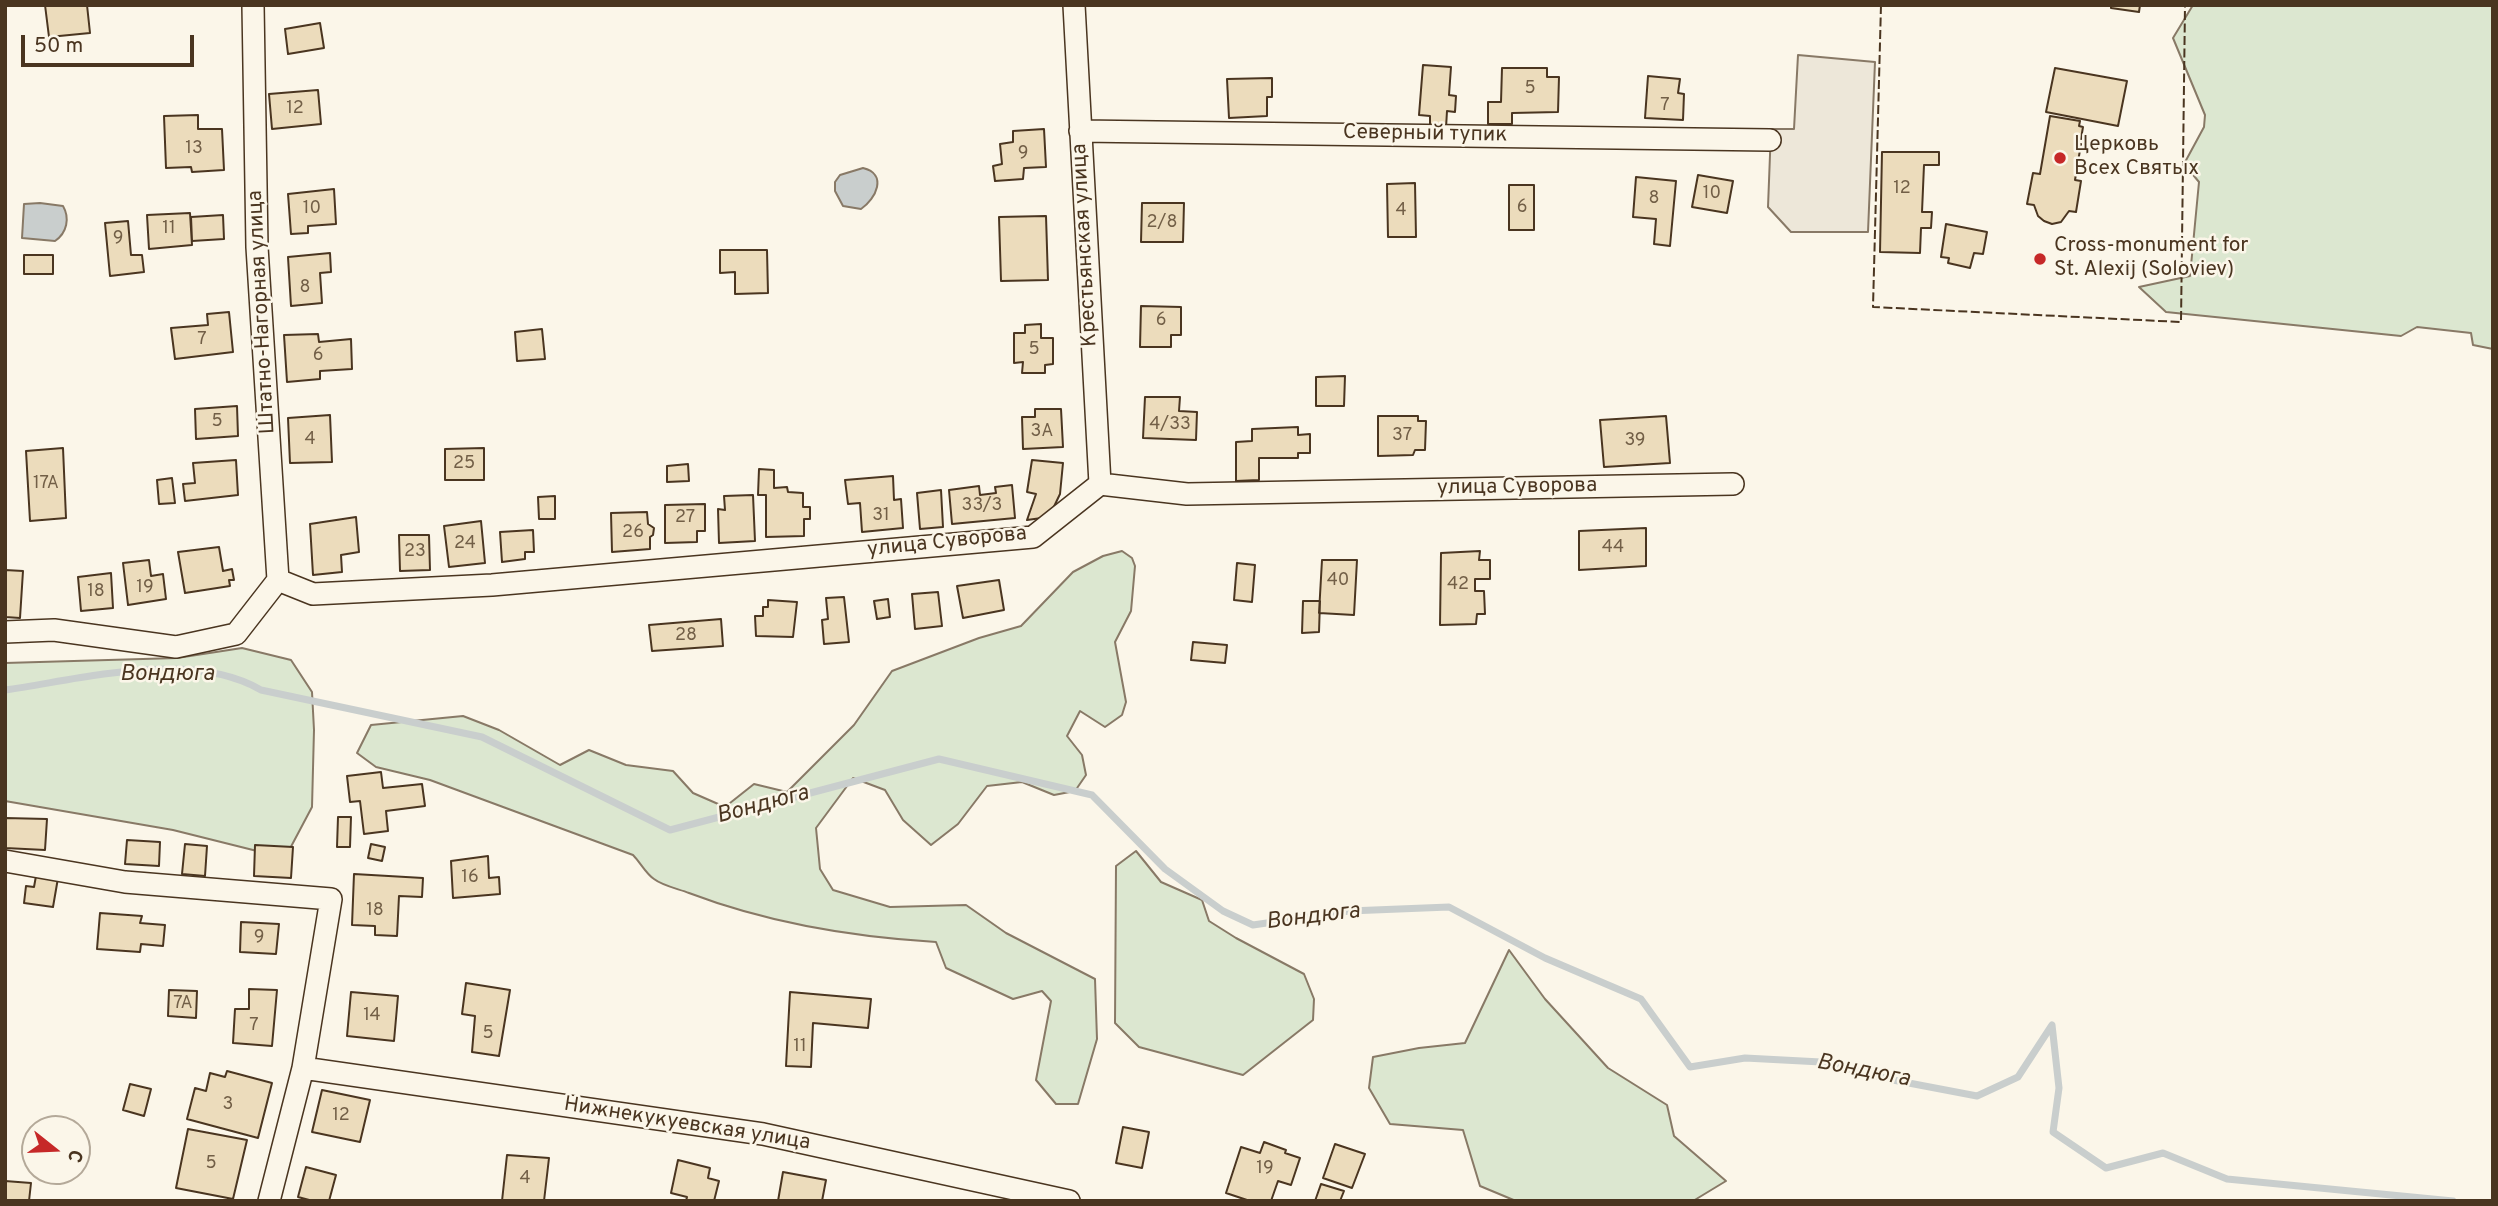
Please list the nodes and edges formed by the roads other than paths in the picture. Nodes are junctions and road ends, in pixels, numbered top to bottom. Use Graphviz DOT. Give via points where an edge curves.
graph roads {
  1 [pos="253,5"];
  2 [pos="1074,5"];
  3 [pos="1080,131"];
  4 [pos="1770,139"];
  5 [pos="1100,484"];
  6 [pos="1733,484"];
  7 [pos="278,580"];
  8 [pos="5,632"];
  9 [pos="5,861"];
  10 [pos="303,1068"];
  11 [pos="270,1201"];
  12 [pos="1069,1201"];
  1 -- 7 [label="street, Штатно-Нагорная улица" via="257,247"];
  2 -- 3 [label="street, Крестьянская улица"];
  3 -- 4 [label="street, Северный тупик"];
  3 -- 5 [label="street, Крестьянская улица"];
  5 -- 6 [label="street, улица Суворова" via="1187,494"];
  5 -- 7 [label="street, улица Суворова" via="1033,537 506,583 313,594"];
  7 -- 8 [label="street" via="236,634 176,647 54,630"];
  9 -- 10 [label="street" via="125,882 331,899"];
  10 -- 11 [label="street"];
  10 -- 12 [label="street, Нижнекукуевская улица" via="763,1134"];
}
